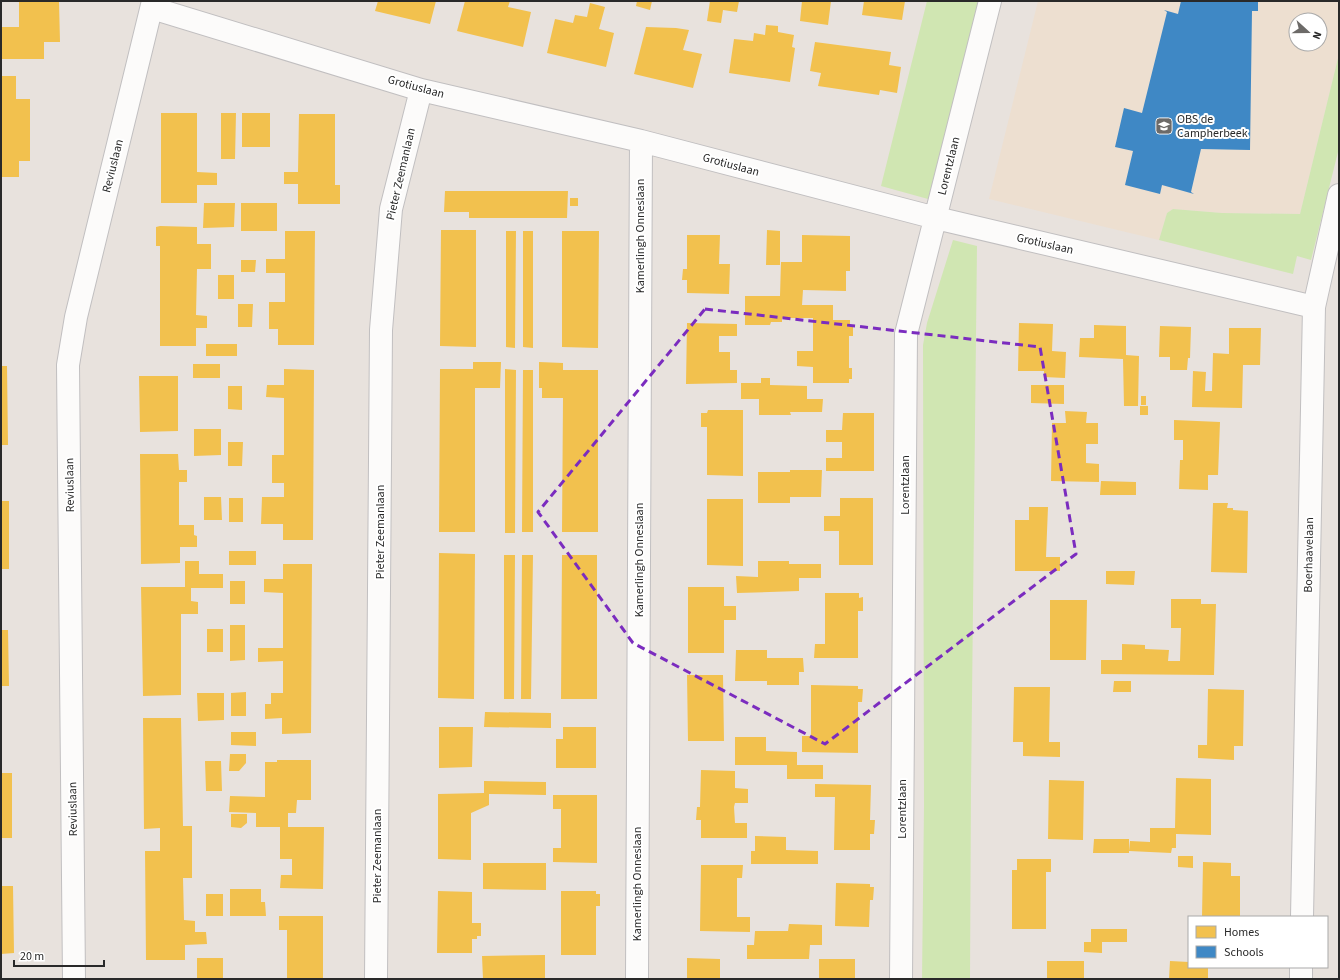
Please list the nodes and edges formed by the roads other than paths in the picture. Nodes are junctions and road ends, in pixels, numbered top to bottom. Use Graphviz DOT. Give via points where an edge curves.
graph roads {
  1 [pos="990,1"];
  2 [pos="153,4"];
  3 [pos="421,90"];
  4 [pos="641,141"];
  5 [pos="1339,195"];
  6 [pos="936,218"];
  7 [pos="1314,307"];
  8 [pos="1302,916"];
  9 [pos="1301,968"];
  10 [pos="74,979"];
  11 [pos="376,979"];
  12 [pos="637,979"];
  13 [pos="901,979"];
  14 [pos="1301,979"];
  1 -- 6 [label="street, Lorentzlaan"];
  2 -- 3 [label="street, Grotiuslaan"];
  2 -- 10 [label="street, Reviuslaan" via="76,317 68,365"];
  3 -- 4 [label="street, Grotiuslaan"];
  3 -- 11 [label="street, Pieter Zeemanlaan" via="391,209 381,330"];
  4 -- 6 [label="street, Grotiuslaan"];
  4 -- 12 [label="street, Kamerlingh Onneslaan"];
  5 -- 7 [label="street, Boerhaavelaan"];
  6 -- 7 [label="street, Grotiuslaan"];
  6 -- 13 [label="street, Lorentzlaan" via="906,334"];
  7 -- 8 [label="street, Boerhaavelaan"];
  9 -- 14 [label="street"];
}
